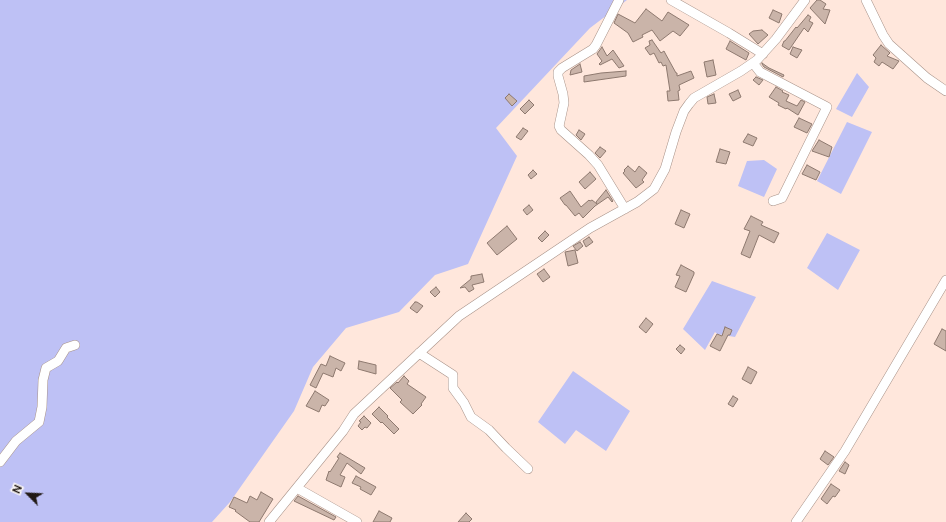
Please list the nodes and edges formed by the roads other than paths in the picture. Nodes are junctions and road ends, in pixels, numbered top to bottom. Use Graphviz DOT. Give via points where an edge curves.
graph roads {
  1 [pos="619,0"];
  2 [pos="671,0"];
  3 [pos="805,0"];
  4 [pos="866,0"];
  5 [pos="763,54"];
  6 [pos="753,63"];
  7 [pos="946,91"];
  8 [pos="773,201"];
  9 [pos="625,209"];
  10 [pos="946,280"];
  11 [pos="75,345"];
  12 [pos="420,353"];
  13 [pos="0,462"];
  14 [pos="528,469"];
  15 [pos="297,488"];
  16 [pos="269,522"];
  17 [pos="357,522"];
  18 [pos="796,522"];
  1 -- 9 [label="street" via="593,49 558,72 564,103 559,126 598,165"];
  2 -- 5 [label="street"];
  3 -- 5 [label="street"];
  4 -- 7 [label="street" via="889,44 927,78"];
  5 -- 6 [label="street"];
  6 -- 8 [label="street" via="760,72 827,108 782,198"];
  6 -- 9 [label="street" via="694,98 684,111 666,169 658,182 637,202"];
  9 -- 12 [label="street" via="590,228 459,316"];
  10 -- 18 [label="street" via="845,451"];
  11 -- 13 [label="street" via="66,348 58,361 46,368 42,380 39,422 16,441"];
  12 -- 14 [label="street" via="453,375 453,388 471,417 489,430"];
  12 -- 15 [label="street" via="354,414"];
  15 -- 16 [label="street"];
  15 -- 17 [label="street"];
}
